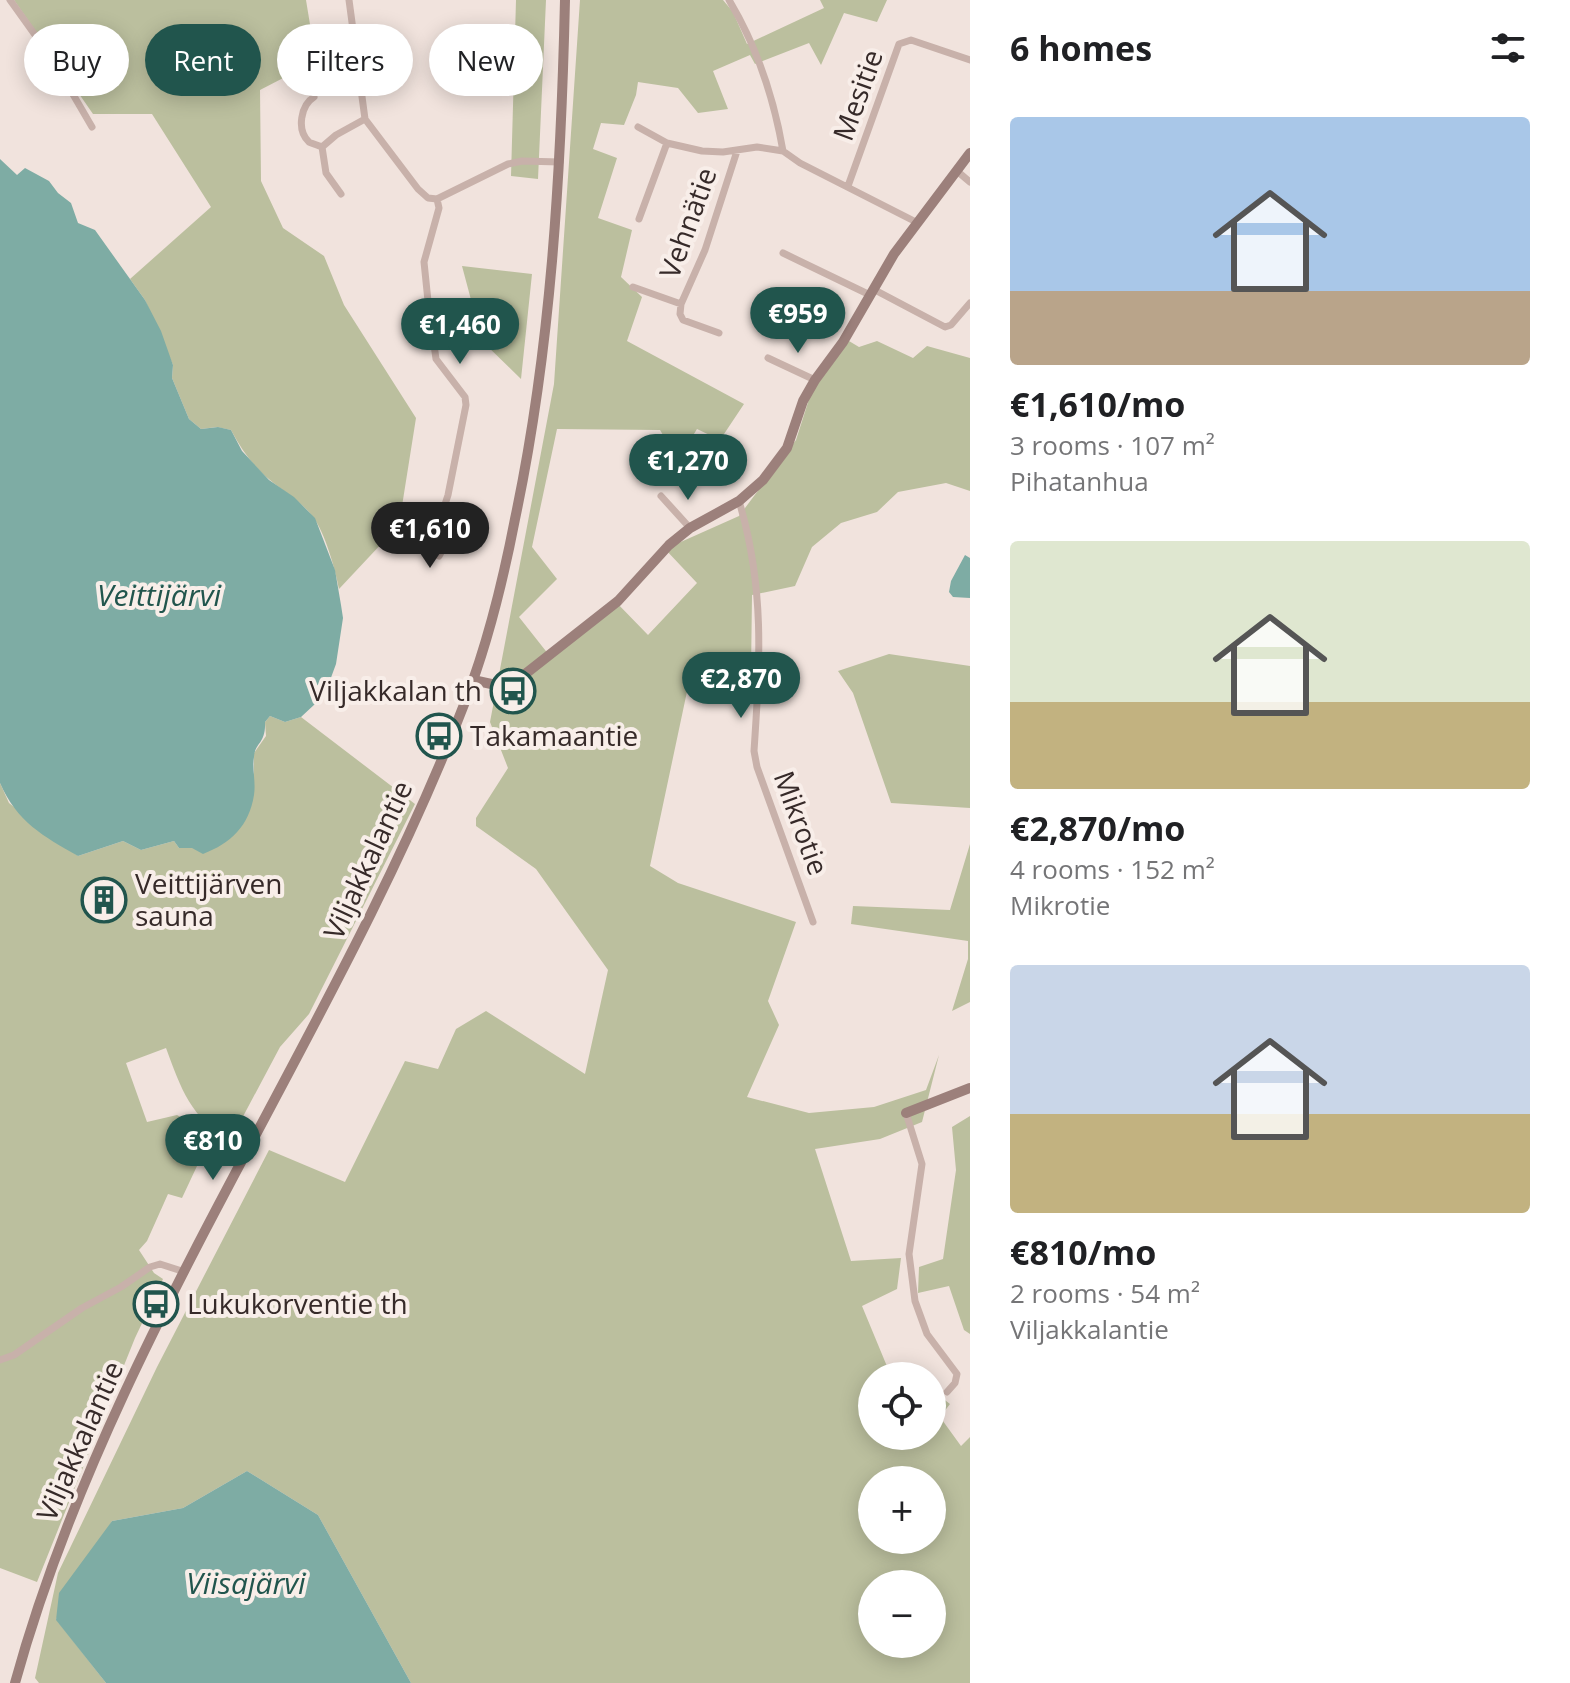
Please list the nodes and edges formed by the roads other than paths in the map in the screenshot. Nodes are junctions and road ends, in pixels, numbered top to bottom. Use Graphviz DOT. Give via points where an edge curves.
graph roads {
  1 [pos="10,0"];
  2 [pos="349,0"];
  3 [pos="565,0"];
  4 [pos="729,0"];
  5 [pos="970,60"];
  6 [pos="314,97"];
  7 [pos="365,119"];
  8 [pos="92,127"];
  9 [pos="638,127"];
  10 [pos="667,143"];
  11 [pos="322,147"];
  12 [pos="737,151"];
  13 [pos="783,151"];
  14 [pos="970,153"];
  15 [pos="560,162"];
  16 [pos="957,171"];
  17 [pos="970,182"];
  18 [pos="848,186"];
  19 [pos="341,194"];
  20 [pos="437,199"];
  21 [pos="639,219"];
  22 [pos="918,223"];
  23 [pos="783,253"];
  24 [pos="633,287"];
  25 [pos="872,292"];
  26 [pos="970,303"];
  27 [pos="681,304"];
  28 [pos="719,333"];
  29 [pos="768,358"];
  30 [pos="815,380"];
  31 [pos="661,496"];
  32 [pos="739,501"];
  33 [pos="438,526"];
  34 [pos="690,528"];
  35 [pos="473,680"];
  36 [pos="813,922"];
  37 [pos="970,1088"];
  38 [pos="906,1113"];
  39 [pos="185,1272"];
  40 [pos="0,1360"];
  41 [pos="947,1392"];
  42 [pos="15,1683"];
  1 -- 8 [label="street"];
  2 -- 7 [label="street"];
  3 -- 15 [label="street, Viljakkalantie"];
  4 -- 13 [label="street" via="772,100"];
  5 -- 18 [label="street, Mesitie" via="911,40 899,44"];
  6 -- 11 [label="street" via="303,109 302,121 309,142"];
  7 -- 11 [label="street"];
  7 -- 20 [label="street" via="418,189"];
  9 -- 10 [label="street"];
  10 -- 12 [label="street"];
  10 -- 21 [label="street"];
  11 -- 19 [label="street" via="326,173"];
  12 -- 13 [label="street"];
  12 -- 27 [label="street, Vehnätie"];
  13 -- 18 [label="street"];
  14 -- 16 [label="street"];
  15 -- 20 [label="street" via="508,164"];
  15 -- 35 [label="street, Viljakkalantie" via="531,442 493,618"];
  16 -- 17 [label="street"];
  16 -- 22 [label="street"];
  18 -- 22 [label="street"];
  20 -- 33 [label="street" via="424,262 436,359 466,405"];
  22 -- 25 [label="street"];
  23 -- 25 [label="street"];
  24 -- 27 [label="street"];
  25 -- 26 [label="street" via="945,327"];
  25 -- 30 [label="street"];
  27 -- 28 [label="street, Vehnätie" via="683,320"];
  29 -- 30 [label="street"];
  30 -- 32 [label="street" via="787,448"];
  31 -- 34 [label="street"];
  32 -- 34 [label="street"];
  32 -- 36 [label="street, Mikrotie" via="758,584 754,751"];
  34 -- 35 [label="street" via="618,601 515,682 505,687"];
  35 -- 39 [label="street, Viljakkalantie" via="390,874"];
  37 -- 38 [label="street"];
  38 -- 41 [label="street" via="922,1164 909,1241 910,1268 920,1320 957,1374"];
  39 -- 40 [label="street" via="160,1264 150,1267"];
  39 -- 42 [label="street, Viljakkalantie" via="75,1507"];
}
